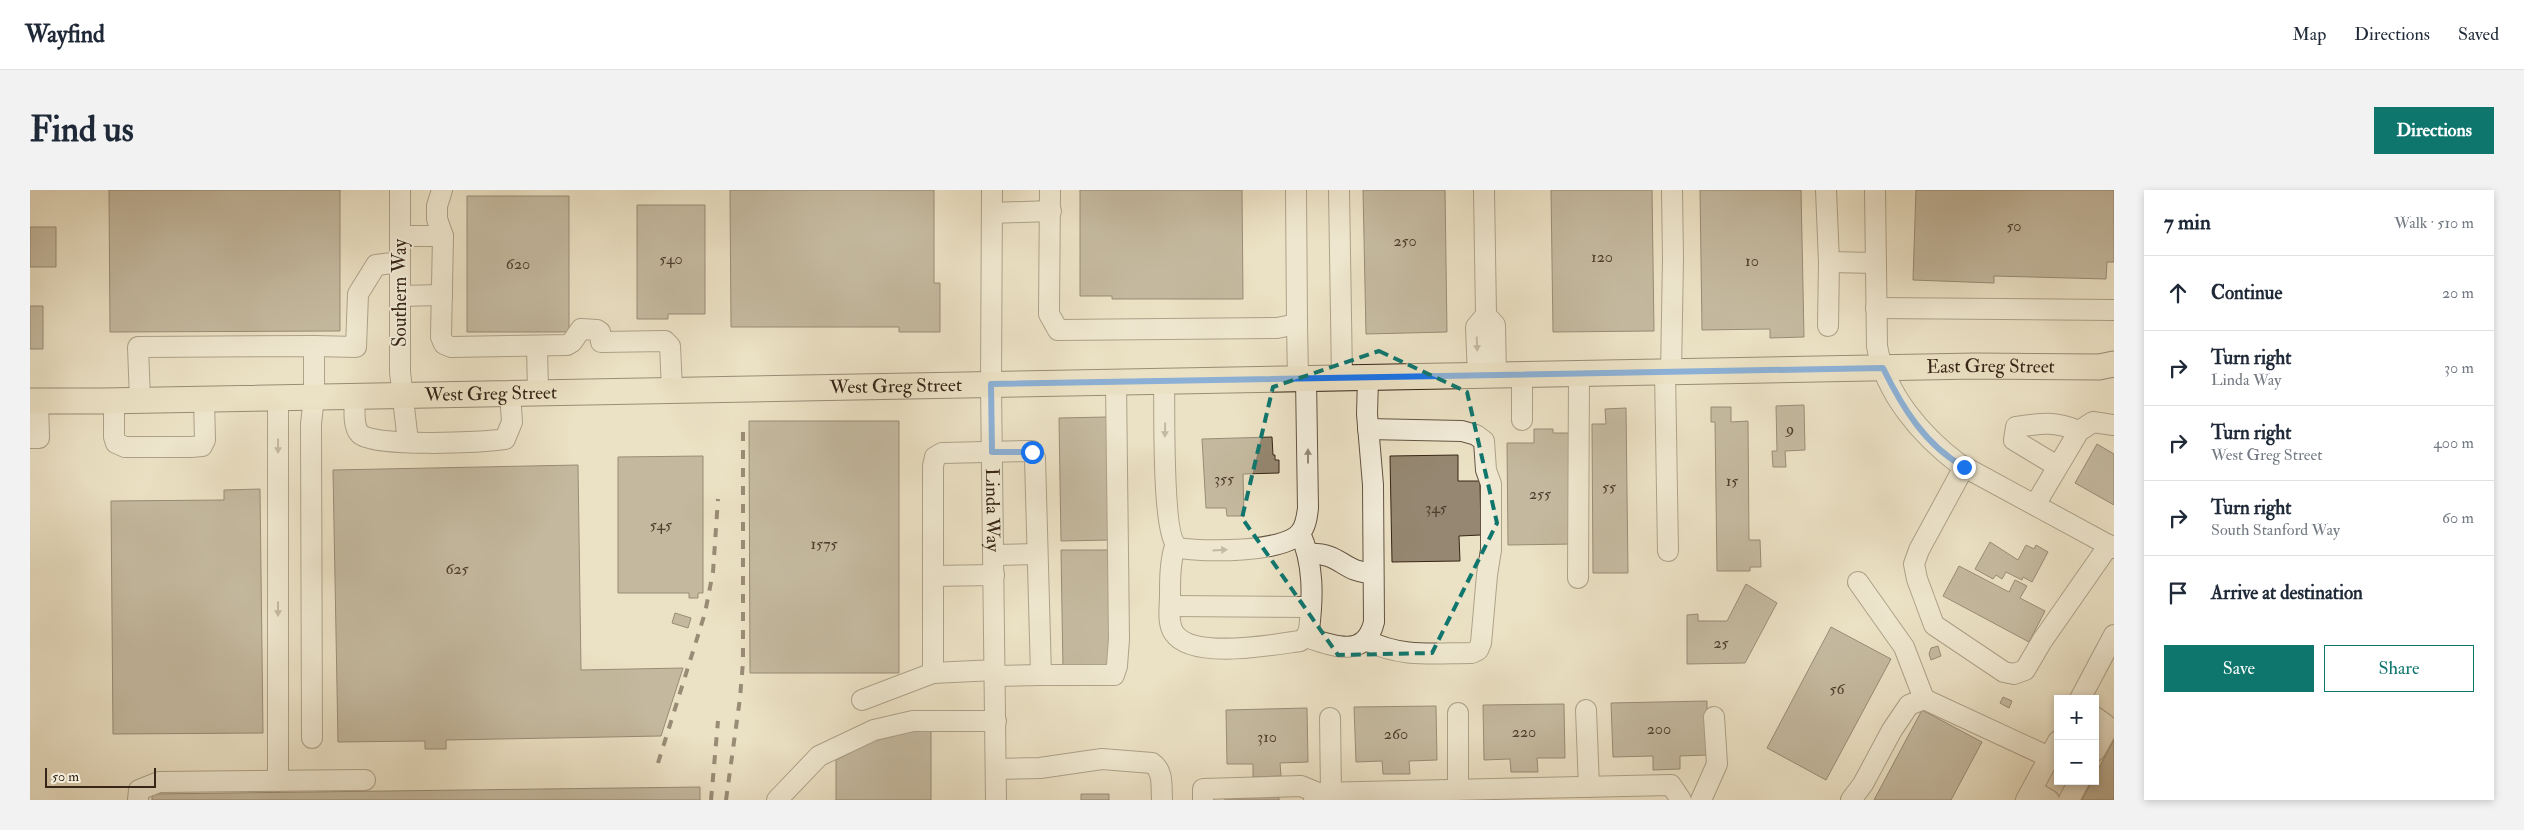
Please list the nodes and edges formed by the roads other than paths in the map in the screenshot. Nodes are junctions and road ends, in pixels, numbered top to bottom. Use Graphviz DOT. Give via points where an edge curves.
graph roads {
  1 [pos="400,190"];
  2 [pos="442,190"];
  3 [pos="992,190"];
  4 [pos="1050,190"];
  5 [pos="1296,190"];
  6 [pos="1339,190"];
  7 [pos="1484,190"];
  8 [pos="1672,190"];
  9 [pos="1826,190"];
  10 [pos="1875,190"];
  11 [pos="1051,211"];
  12 [pos="992,213"];
  13 [pos="400,236"];
  14 [pos="443,236"];
  15 [pos="400,262"];
  16 [pos="1829,262"];
  17 [pos="1876,263"];
  18 [pos="442,295"];
  19 [pos="400,296"];
  20 [pos="1876,308"];
  21 [pos="2114,310"];
  22 [pos="1297,324"];
  23 [pos="1828,326"];
  24 [pos="314,346"];
  25 [pos="537,346"];
  26 [pos="2109,367"];
  27 [pos="1883,368"];
  28 [pos="1668,372"];
  29 [pos="1579,374"];
  30 [pos="1522,375"];
  31 [pos="1487,376"];
  32 [pos="1342,378"];
  33 [pos="1368,378"];
  34 [pos="1302,379"];
  35 [pos="1164,381"];
  36 [pos="1116,382"];
  37 [pos="991,384"];
  38 [pos="672,390"];
  39 [pos="538,392"];
  40 [pos="510,393"];
  41 [pos="402,395"];
  42 [pos="355,396"];
  43 [pos="278,397"];
  44 [pos="314,397"];
  45 [pos="204,399"];
  46 [pos="140,400"];
  47 [pos="34,401"];
  48 [pos="114,401"];
  49 [pos="1522,420"];
  50 [pos="2114,425"];
  51 [pos="1368,429"];
  52 [pos="2080,431"];
  53 [pos="30,438"];
  54 [pos="408,442"];
  55 [pos="992,452"];
  56 [pos="2057,466"];
  57 [pos="1964,467"];
  58 [pos="2034,505"];
  59 [pos="1300,533"];
  60 [pos="1175,546"];
  61 [pos="2112,547"];
  62 [pos="1668,551"];
  63 [pos="1037,554"];
  64 [pos="1308,554"];
  65 [pos="994,555"];
  66 [pos="1373,573"];
  67 [pos="933,576"];
  68 [pos="994,576"];
  69 [pos="1578,578"];
  70 [pos="1858,582"];
  71 [pos="1170,606"];
  72 [pos="1311,607"];
  73 [pos="2114,635"];
  74 [pos="1306,637"];
  75 [pos="1366,640"];
  76 [pos="933,673"];
  77 [pos="995,673"];
  78 [pos="1041,675"];
  79 [pos="2082,695"];
  80 [pos="1924,699"];
  81 [pos="862,700"];
  82 [pos="1586,710"];
  83 [pos="1458,713"];
  84 [pos="1714,717"];
  85 [pos="1330,718"];
  86 [pos="996,722"];
  87 [pos="2105,725"];
  88 [pos="312,738"];
  89 [pos="2099,741"];
  90 [pos="2053,749"];
  91 [pos="996,769"];
  92 [pos="365,780"];
  93 [pos="278,781"];
  94 [pos="2077,785"];
  95 [pos="1589,787"];
  96 [pos="1458,790"];
  97 [pos="1552,794"];
  98 [pos="1321,795"];
  99 [pos="1424,795"];
  100 [pos="2029,795"];
  101 [pos="138,800"];
  102 [pos="777,800"];
  103 [pos="996,800"];
  104 [pos="1162,800"];
  105 [pos="1203,800"];
  106 [pos="1681,800"];
  107 [pos="1701,800"];
  108 [pos="1851,800"];
  109 [pos="2049,800"];
  110 [pos="2069,800"];
  1 -- 13 [label="street, Southern Way"];
  2 -- 14 [label="street" via="438,219"];
  3 -- 12 [label="street, Linda Way"];
  4 -- 11 [label="street"];
  5 -- 22 [label="street"];
  6 -- 32 [label="street"];
  7 -- 31 [label="street" via="1486,315 1496,325"];
  8 -- 28 [label="street" via="1674,259"];
  9 -- 16 [label="street"];
  10 -- 17 [label="street"];
  11 -- 12 [label="street"];
  11 -- 22 [label="street" via="1049,314 1058,330 1277,328"];
  12 -- 37 [label="street, Linda Way"];
  13 -- 14 [label="street"];
  13 -- 15 [label="street, Southern Way"];
  14 -- 18 [label="street"];
  15 -- 19 [label="street, Southern Way"];
  15 -- 24 [label="street" via="376,266 358,294 356,347"];
  16 -- 17 [label="street"];
  16 -- 23 [label="street"];
  17 -- 20 [label="street"];
  18 -- 19 [label="street"];
  18 -- 25 [label="street" via="441,337 444,344 451,347"];
  19 -- 41 [label="street, Southern Way"];
  20 -- 21 [label="street"];
  20 -- 27 [label="street" via="1877,346"];
  22 -- 34 [label="street"];
  24 -- 44 [label="street"];
  24 -- 46 [label="street" via="138,347"];
  25 -- 38 [label="street" via="567,345 580,329 600,332 600,342 665,341 670,346"];
  25 -- 39 [label="street"];
  26 -- 27 [label="main road, East Greg Street"];
  27 -- 28 [label="main road, West Greg Street"];
  27 -- 57 [label="street" via="1920,429 1938,448"];
  28 -- 29 [label="main road, West Greg Street"];
  28 -- 62 [label="street"];
  29 -- 30 [label="main road, West Greg Street"];
  29 -- 69 [label="street"];
  30 -- 31 [label="main road, West Greg Street"];
  30 -- 49 [label="street"];
  31 -- 33 [label="main road, West Greg Street"];
  32 -- 33 [label="main road, West Greg Street"];
  32 -- 34 [label="main road, West Greg Street"];
  33 -- 51 [label="street"];
  34 -- 35 [label="main road, West Greg Street"];
  59 -- 34 [label="street, one-way" via="1308,508"];
  35 -- 36 [label="main road, West Greg Street"];
  35 -- 60 [label="street, one-way" via="1169,523"];
  36 -- 37 [label="main road, West Greg Street"];
  36 -- 78 [label="street" via="1118,666 1114,675"];
  37 -- 38 [label="main road, West Greg Street"];
  37 -- 55 [label="street, Linda Way"];
  38 -- 39 [label="main road, West Greg Street"];
  39 -- 40 [label="main road, West Greg Street"];
  40 -- 41 [label="main road, West Greg Street"];
  40 -- 54 [label="street" via="512,422 505,439"];
  41 -- 42 [label="main road, West Greg Street"];
  41 -- 54 [label="street, Southern Way"];
  42 -- 44 [label="main road, West Greg Street"];
  42 -- 54 [label="street" via="358,432 374,440"];
  43 -- 44 [label="main road, West Greg Street"];
  43 -- 45 [label="main road, West Greg Street"];
  43 -- 93 [label="street, one-way"];
  44 -- 88 [label="street" via="311,424"];
  45 -- 46 [label="main road, West Greg Street"];
  45 -- 48 [label="street" via="204,440 202,446 191,447 125,447 116,443"];
  46 -- 48 [label="main road, West Greg Street"];
  47 -- 48 [label="main road, West Greg Street"];
  47 -- 53 [label="street" via="39,438"];
  50 -- 52 [label="street" via="2094,422"];
  51 -- 66 [label="street" via="1373,485"];
  51 -- 75 [label="street" via="1462,431 1476,435 1484,441 1492,514 1491,550 1478,650 1472,653 1414,653 1385,650"];
  52 -- 56 [label="street"];
  52 -- 56 [label="street" via="2061,424 2016,427 2014,440"];
  55 -- 63 [label="street" via="1032,452 1035,458"];
  55 -- 65 [label="street, Linda Way"];
  55 -- 67 [label="street" via="942,453 935,457"];
  56 -- 58 [label="street"];
  57 -- 58 [label="street"];
  57 -- 61 [label="street" via="1918,550 1914,564 1934,624 2004,672 2014,674 2025,670 2042,641"];
  58 -- 61 [label="street"];
  60 -- 59 [label="street, one-way" via="1200,550 1258,548 1291,540"];
  59 -- 64 [label="street"];
  60 -- 71 [label="street"];
  63 -- 65 [label="street"];
  63 -- 78 [label="street"];
  64 -- 66 [label="street" via="1333,556 1355,572"];
  64 -- 72 [label="street" via="1312,574"];
  65 -- 68 [label="street, Linda Way"];
  66 -- 75 [label="street" via="1374,622"];
  67 -- 68 [label="street"];
  67 -- 76 [label="street"];
  68 -- 77 [label="street, Linda Way"];
  70 -- 80 [label="street" via="1904,647"];
  71 -- 72 [label="street"];
  71 -- 74 [label="street" via="1171,626 1175,634 1192,645 1254,647 1300,641"];
  72 -- 74 [label="street"];
  73 -- 79 [label="street"];
  74 -- 75 [label="street" via="1336,647 1358,645"];
  76 -- 77 [label="street"];
  76 -- 81 [label="street"];
  77 -- 78 [label="street"];
  77 -- 86 [label="street, Linda Way"];
  80 -- 90 [label="street"];
  80 -- 108 [label="street" via="1910,705"];
  82 -- 95 [label="street"];
  83 -- 96 [label="street"];
  84 -- 107 [label="street" via="1717,764"];
  85 -- 98 [label="street"];
  86 -- 91 [label="street, Linda Way"];
  86 -- 102 [label="street" via="913,722 874,730 819,756"];
  87 -- 89 [label="street"];
  90 -- 100 [label="street"];
  91 -- 103 [label="street, Linda Way"];
  91 -- 104 [label="street" via="1040,768 1102,759 1152,763 1161,773"];
  92 -- 93 [label="street"];
  93 -- 101 [label="street" via="159,782 139,790"];
  94 -- 110 [label="street"];
  95 -- 97 [label="street"];
  95 -- 106 [label="street" via="1671,785"];
  96 -- 97 [label="street"];
  96 -- 99 [label="street"];
  98 -- 99 [label="street"];
  98 -- 105 [label="street" via="1301,786 1203,789"];
  100 -- 109 [label="street"];
}
